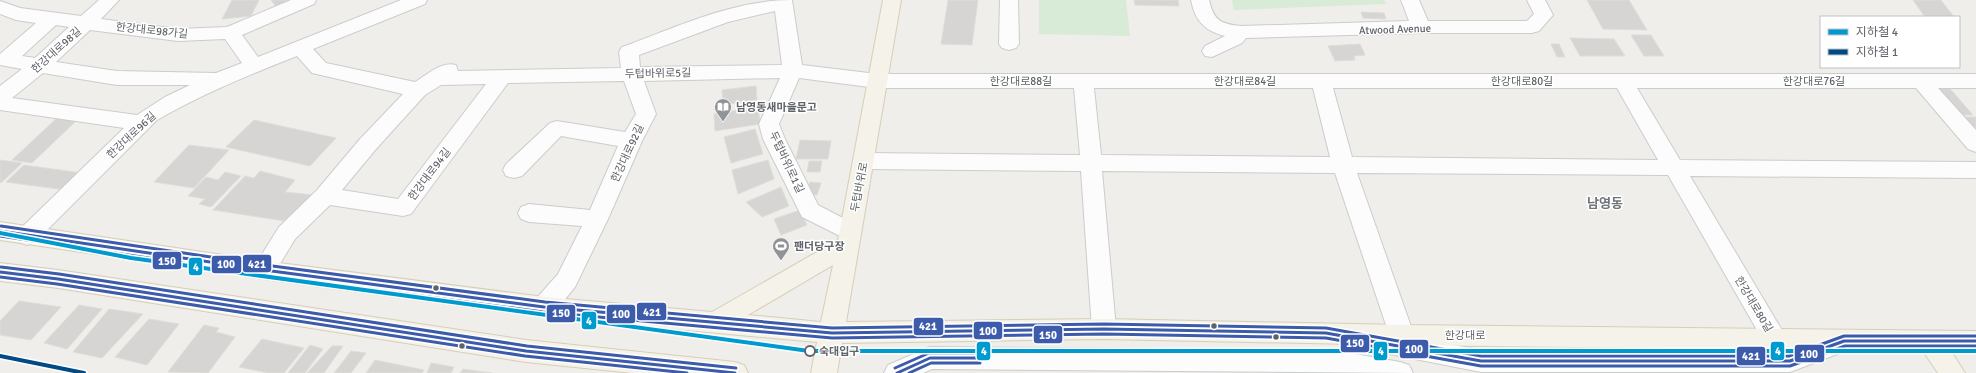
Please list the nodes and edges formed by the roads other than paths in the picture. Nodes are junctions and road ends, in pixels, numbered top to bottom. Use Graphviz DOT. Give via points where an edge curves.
graph roads {
  1 [pos="110,0"];
  2 [pos="307,0"];
  3 [pos="418,0"];
  4 [pos="892,0"];
  5 [pos="1009,0"];
  6 [pos="1200,0"];
  7 [pos="1410,0"];
  8 [pos="784,2"];
  9 [pos="0,7"];
  10 [pos="1540,8"];
  11 [pos="52,18"];
  12 [pos="86,23"];
  13 [pos="1421,27"];
  14 [pos="1241,32"];
  15 [pos="230,33"];
  16 [pos="1009,44"];
  17 [pos="301,48"];
  18 [pos="1212,51"];
  19 [pos="39,66"];
  20 [pos="254,66"];
  21 [pos="794,71"];
  22 [pos="631,73"];
  23 [pos="502,77"];
  24 [pos="218,80"];
  25 [pos="877,81"];
  26 [pos="1083,81"];
  27 [pos="1321,81"];
  28 [pos="1623,81"];
  29 [pos="1922,81"];
  30 [pos="1976,81"];
  31 [pos="418,90"];
  32 [pos="0,97"];
  33 [pos="0,104"];
  34 [pos="142,123"];
  35 [pos="630,141"];
  36 [pos="1976,144"];
  37 [pos="864,161"];
  38 [pos="1091,163"];
  39 [pos="1344,165"];
  40 [pos="1674,168"];
  41 [pos="514,170"];
  42 [pos="1976,170"];
  43 [pos="325,196"];
  44 [pos="529,213"];
  45 [pos="597,219"];
  46 [pos="0,231"];
  47 [pos="28,236"];
  48 [pos="849,239"];
  49 [pos="264,270"];
  50 [pos="0,272"];
  51 [pos="544,307"];
  52 [pos="716,322"];
  53 [pos="1104,329"];
  54 [pos="832,333"];
  55 [pos="1326,333"];
  56 [pos="1402,335"];
  57 [pos="1774,337"];
  58 [pos="1844,341"];
  59 [pos="1930,341"];
  60 [pos="1976,341"];
  61 [pos="735,373"];
  62 [pos="824,373"];
  63 [pos="897,373"];
  64 [pos="1400,373"];
  65 [pos="1952,373"];
  1 -- 12 [label="street, 한강대로98길"];
  2 -- 15 [label="street, 한강대로98가길"];
  3 -- 17 [label="street, 한강대로96길"];
  4 -- 25 [label="main road, 두텁바위로"];
  5 -- 16 [label="street"];
  6 -- 14 [label="street, Atwood Avenue" via="1204,15 1212,25"];
  7 -- 13 [label="street"];
  8 -- 21 [label="street"];
  8 -- 22 [label="street, 한강대로92길" via="723,17 629,52"];
  9 -- 11 [label="street, 한강대로98가길" via="16,14"];
  10 -- 13 [label="street, Atwood Avenue" via="1532,27"];
  11 -- 12 [label="street, 한강대로98가길"];
  11 -- 19 [label="street" via="5,60"];
  12 -- 15 [label="street, 한강대로98가길" via="178,35"];
  12 -- 19 [label="street, 한강대로98길"];
  13 -- 14 [label="street, Atwood Avenue"];
  14 -- 18 [label="street" via="1235,39"];
  15 -- 20 [label="street"];
  17 -- 20 [label="street, 한강대로96길"];
  17 -- 31 [label="street" via="319,68"];
  19 -- 24 [label="street" via="117,78"];
  19 -- 32 [label="street, 한강대로98길"];
  20 -- 24 [label="street, 한강대로96길"];
  21 -- 22 [label="street, 두텁바위로5길"];
  21 -- 25 [label="street, 두텁바위로5길"];
  21 -- 48 [label="street, 두텁바위로1길" via="770,124 774,140 810,211"];
  22 -- 23 [label="street, 두텁바위로5길"];
  22 -- 35 [label="street, 한강대로92길" via="646,114"];
  23 -- 31 [label="street, 두텁바위로5길" via="446,73"];
  23 -- 43 [label="street, 한강대로94길" via="403,208"];
  24 -- 34 [label="street, 한강대로96길" via="172,102"];
  25 -- 26 [label="street, 한강대로88길"];
  25 -- 37 [label="main road, 두텁바위로"];
  26 -- 27 [label="street, 한강대로84길"];
  26 -- 38 [label="street"];
  27 -- 28 [label="street, 한강대로80길"];
  27 -- 39 [label="street"];
  28 -- 29 [label="street, 한강대로76길"];
  28 -- 40 [label="street, 한강대로80길"];
  29 -- 30 [label="street, 한강대로76길"];
  29 -- 36 [label="street"];
  31 -- 43 [label="street"];
  33 -- 34 [label="street"];
  34 -- 47 [label="street, 한강대로96길"];
  35 -- 41 [label="street" via="557,128"];
  35 -- 45 [label="street, 한강대로92길"];
  37 -- 38 [label="street"];
  37 -- 48 [label="main road, 두텁바위로"];
  38 -- 39 [label="street"];
  38 -- 53 [label="street"];
  39 -- 40 [label="street"];
  39 -- 56 [label="street"];
  40 -- 42 [label="street"];
  40 -- 57 [label="street, 한강대로80길"];
  43 -- 49 [label="street" via="287,234"];
  44 -- 45 [label="street"];
  45 -- 51 [label="street, 한강대로92길" via="567,280"];
  46 -- 47 [label="main road, 한강대로"];
  47 -- 49 [label="main road, 한강대로"];
  48 -- 52 [label="main road"];
  48 -- 54 [label="main road, 두텁바위로"];
  49 -- 51 [label="main road, 한강대로"];
  50 -- 61 [label="main road" via="58,278 526,351"];
  51 -- 52 [label="main road, 한강대로"];
  52 -- 54 [label="main road, 한강대로"];
  53 -- 54 [label="main road, 한강대로"];
  53 -- 55 [label="main road, 한강대로"];
  54 -- 62 [label="main road, 두텁바위로"];
  55 -- 56 [label="main road, 한강대로"];
  55 -- 58 [label="street" via="1481,361 1790,361"];
  56 -- 57 [label="main road, 한강대로"];
  57 -- 58 [label="main road, 한강대로"];
  58 -- 59 [label="main road, 한강대로"];
  59 -- 60 [label="main road, 한강대로"];
  59 -- 65 [label="main road"];
  63 -- 64 [label="street" via="930,358 1332,361"];
}
